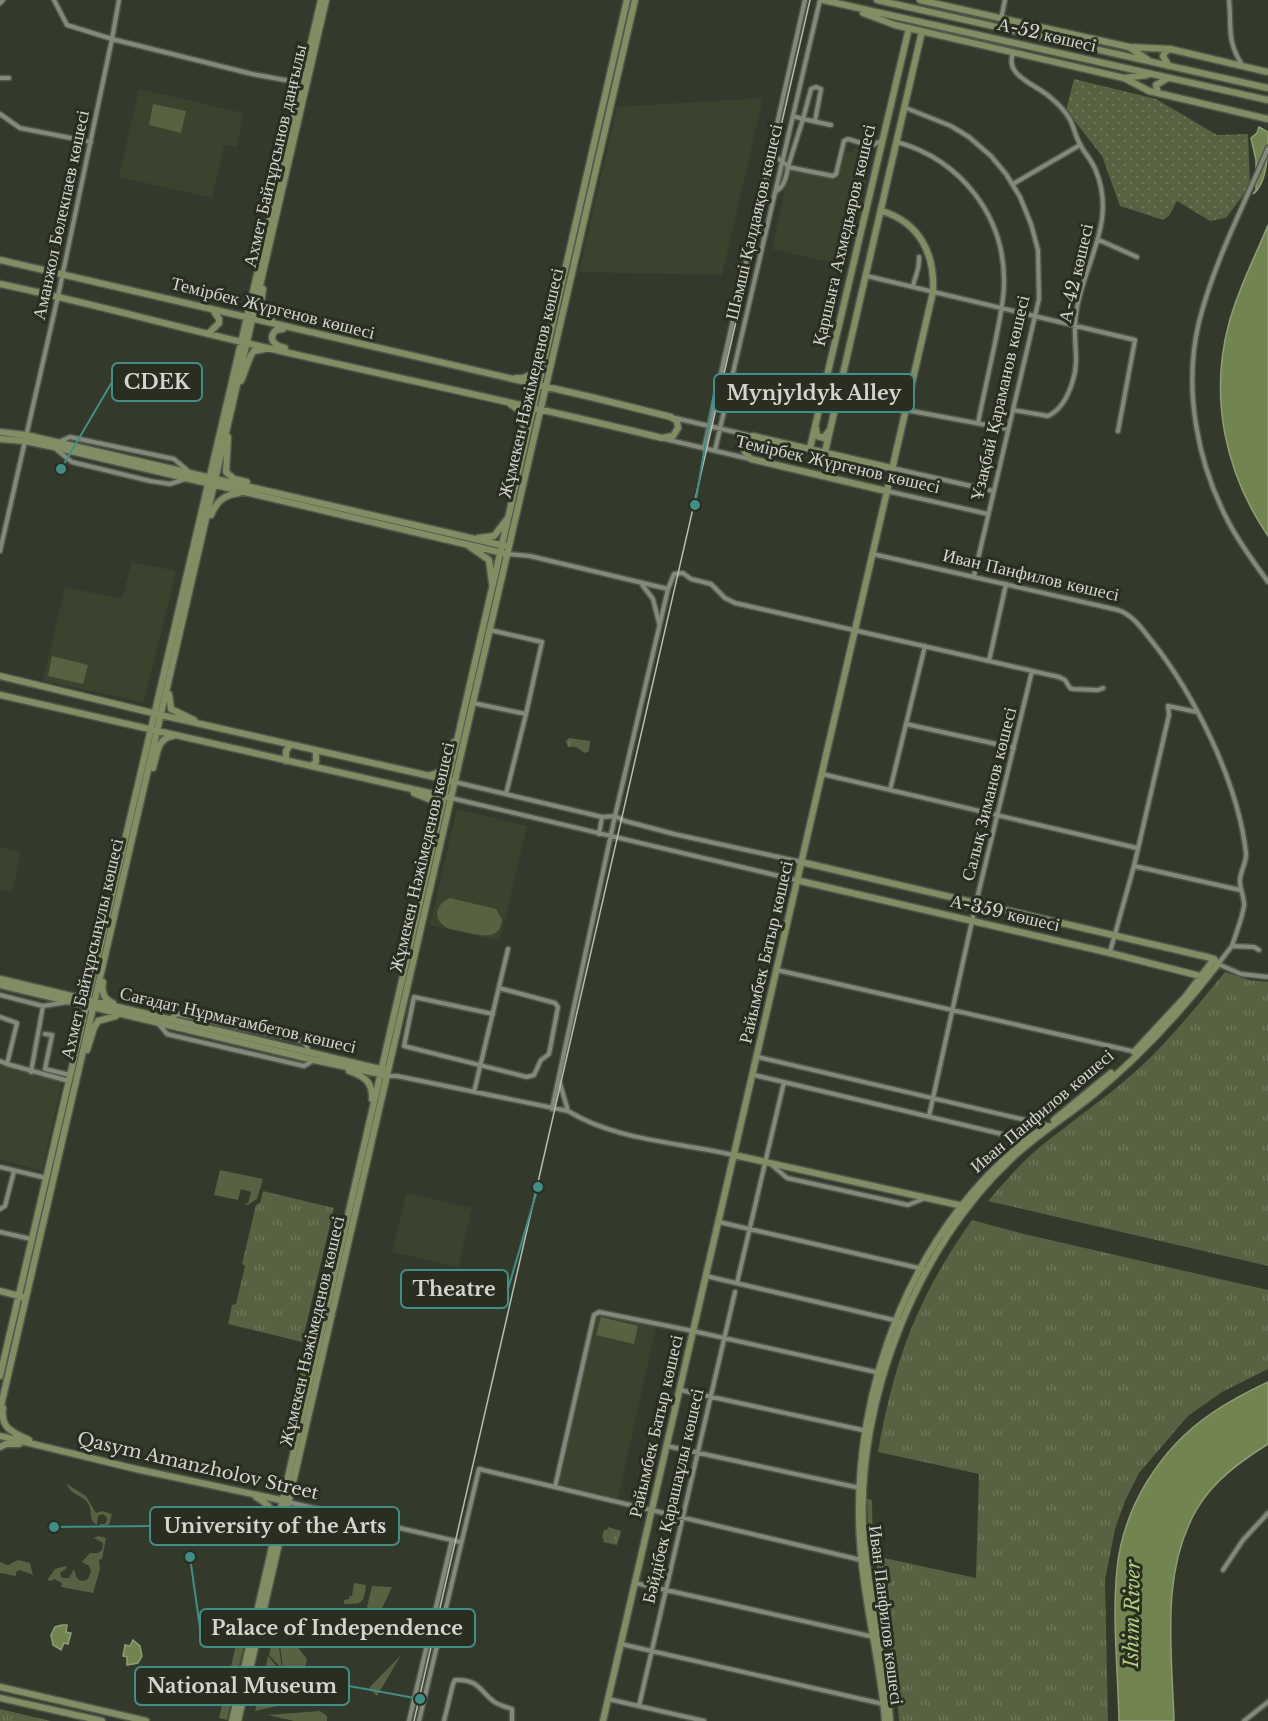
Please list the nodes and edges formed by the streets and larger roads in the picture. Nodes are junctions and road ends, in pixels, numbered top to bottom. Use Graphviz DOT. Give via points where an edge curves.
graph roads {
  1 [pos="54,0"];
  2 [pos="119,0"];
  3 [pos="321,0"];
  4 [pos="326,0"];
  5 [pos="627,0"];
  6 [pos="635,0"];
  7 [pos="805,0"];
  8 [pos="822,0"];
  9 [pos="877,0"];
  10 [pos="920,0"];
  11 [pos="1005,0"];
  12 [pos="1228,0"];
  13 [pos="836,3"];
  14 [pos="1000,20"];
  15 [pos="909,28"];
  16 [pos="922,32"];
  17 [pos="112,39"];
  18 [pos="1102,41"];
  19 [pos="905,47"];
  20 [pos="1129,47"];
  21 [pos="1085,48"];
  22 [pos="1170,49"];
  23 [pos="918,51"];
  24 [pos="1013,54"];
  25 [pos="1084,58"];
  26 [pos="1151,63"];
  27 [pos="1169,66"];
  28 [pos="1242,66"];
  29 [pos="1094,71"];
  30 [pos="1268,72"];
  31 [pos="1153,74"];
  32 [pos="0,78"];
  33 [pos="9,78"];
  34 [pos="1124,78"];
  35 [pos="1169,78"];
  36 [pos="301,84"];
  37 [pos="1268,88"];
  38 [pos="1158,93"];
  39 [pos="1266,99"];
  40 [pos="906,108"];
  41 [pos="0,114"];
  42 [pos="793,116"];
  43 [pos="803,119"];
  44 [pos="1268,119"];
  45 [pos="815,122"];
  46 [pos="831,125"];
  47 [pos="91,141"];
  48 [pos="881,141"];
  49 [pos="897,142"];
  50 [pos="1080,145"];
  51 [pos="1268,148"];
  52 [pos="771,153"];
  53 [pos="783,160"];
  54 [pos="788,167"];
  55 [pos="283,174"];
  56 [pos="1012,184"];
  57 [pos="776,191"];
  58 [pos="882,211"];
  59 [pos="1099,240"];
  60 [pos="1137,256"];
  61 [pos="919,257"];
  62 [pos="0,260"];
  63 [pos="264,271"];
  64 [pos="62,274"];
  65 [pos="867,276"];
  66 [pos="0,284"];
  67 [pos="913,287"];
  68 [pos="933,292"];
  69 [pos="58,296"];
  70 [pos="1002,308"];
  71 [pos="213,310"];
  72 [pos="1034,315"];
  73 [pos="250,318"];
  74 [pos="279,326"];
  75 [pos="1075,326"];
  76 [pos="208,334"];
  77 [pos="319,335"];
  78 [pos="550,337"];
  79 [pos="244,343"];
  80 [pos="268,348"];
  81 [pos="311,358"];
  82 [pos="504,378"];
  83 [pos="542,386"];
  84 [pos="236,392"];
  85 [pos="502,400"];
  86 [pos="537,408"];
  87 [pos="905,410"];
  88 [pos="1013,410"];
  89 [pos="671,417"];
  90 [pos="978,423"];
  91 [pos="709,425"];
  92 [pos="816,425"];
  93 [pos="831,426"];
  94 [pos="720,428"];
  95 [pos="1008,429"];
  96 [pos="227,430"];
  97 [pos="1119,431"];
  98 [pos="0,432"];
  99 [pos="753,436"];
  100 [pos="26,438"];
  101 [pos="662,438"];
  102 [pos="0,440"];
  103 [pos="56,445"];
  104 [pos="810,448"];
  105 [pos="704,449"];
  106 [pos="715,450"];
  107 [pos="825,452"];
  108 [pos="522,456"];
  109 [pos="751,459"];
  110 [pos="891,468"];
  111 [pos="188,476"];
  112 [pos="212,482"];
  113 [pos="261,489"];
  114 [pos="886,490"];
  115 [pos="993,491"];
  116 [pos="242,492"];
  117 [pos="210,494"];
  118 [pos="988,514"];
  119 [pos="509,516"];
  120 [pos="207,520"];
  121 [pos="473,539"];
  122 [pos="466,544"];
  123 [pos="504,550"];
  124 [pos="0,551"];
  125 [pos="872,554"];
  126 [pos="974,576"];
  127 [pos="639,582"];
  128 [pos="1268,582"];
  129 [pos="1006,584"];
  130 [pos="493,586"];
  131 [pos="668,589"];
  132 [pos="660,627"];
  133 [pos="489,630"];
  134 [pos="856,631"];
  135 [pos="925,646"];
  136 [pos="989,661"];
  137 [pos="1032,671"];
  138 [pos="0,676"];
  139 [pos="170,679"];
  140 [pos="1102,688"];
  141 [pos="0,695"];
  142 [pos="473,703"];
  143 [pos="1197,712"];
  144 [pos="158,714"];
  145 [pos="526,714"];
  146 [pos="199,724"];
  147 [pos="906,724"];
  148 [pos="155,730"];
  149 [pos="459,731"];
  150 [pos="177,736"];
  151 [pos="290,745"];
  152 [pos="1014,748"];
  153 [pos="316,750"];
  154 [pos="286,761"];
  155 [pos="311,766"];
  156 [pos="822,774"];
  157 [pos="426,775"];
  158 [pos="147,779"];
  159 [pos="451,781"];
  160 [pos="400,787"];
  161 [pos="890,790"];
  162 [pos="506,794"];
  163 [pos="448,797"];
  164 [pos="999,815"];
  165 [pos="615,816"];
  166 [pos="602,817"];
  167 [pos="599,834"];
  168 [pos="611,837"];
  169 [pos="434,841"];
  170 [pos="1137,848"];
  171 [pos="801,862"];
  172 [pos="1134,866"];
  173 [pos="796,880"];
  174 [pos="1240,890"];
  175 [pos="976,903"];
  176 [pos="973,921"];
  177 [pos="1115,936"];
  178 [pos="1232,946"];
  179 [pos="508,949"];
  180 [pos="1259,950"];
  181 [pos="106,953"];
  182 [pos="1110,953"];
  183 [pos="1216,962"];
  184 [pos="777,970"];
  185 [pos="1204,977"];
  186 [pos="1268,977"];
  187 [pos="0,979"];
  188 [pos="0,985"];
  189 [pos="499,988"];
  190 [pos="0,995"];
  191 [pos="68,1002"];
  192 [pos="90,1004"];
  193 [pos="43,1006"];
  194 [pos="952,1010"];
  195 [pos="142,1012"];
  196 [pos="493,1014"];
  197 [pos="0,1017"];
  198 [pos="130,1017"];
  199 [pos="45,1034"];
  200 [pos="1137,1053"];
  201 [pos="758,1057"];
  202 [pos="0,1061"];
  203 [pos="324,1062"];
  204 [pos="7,1064"];
  205 [pos="480,1066"];
  206 [pos="80,1067"];
  207 [pos="31,1072"];
  208 [pos="384,1072"];
  209 [pos="754,1075"];
  210 [pos="558,1076"];
  211 [pos="70,1078"];
  212 [pos="784,1082"];
  213 [pos="474,1092"];
  214 [pos="932,1100"];
  215 [pos="552,1109"];
  216 [pos="568,1111"];
  217 [pos="929,1116"];
  218 [pos="369,1126"];
  219 [pos="1049,1126"];
  220 [pos="1029,1141"];
  221 [pos="734,1155"];
  222 [pos="768,1162"];
  223 [pos="0,1167"];
  224 [pos="14,1171"];
  225 [pos="47,1178"];
  226 [pos="925,1197"];
  227 [pos="963,1207"];
  228 [pos="0,1209"];
  229 [pos="719,1222"];
  230 [pos="749,1229"];
  231 [pos="0,1232"];
  232 [pos="32,1239"];
  233 [pos="924,1269"];
  234 [pos="706,1276"];
  235 [pos="737,1283"];
  236 [pos="0,1291"];
  237 [pos="735,1292"];
  238 [pos="19,1296"];
  239 [pos="26,1298"];
  240 [pos="899,1321"];
  241 [pos="693,1331"];
  242 [pos="724,1338"];
  243 [pos="881,1374"];
  244 [pos="0,1376"];
  245 [pos="7,1381"];
  246 [pos="680,1390"];
  247 [pos="710,1397"];
  248 [pos="0,1410"];
  249 [pos="868,1431"];
  250 [pos="0,1436"];
  251 [pos="40,1445"];
  252 [pos="667,1446"];
  253 [pos="0,1447"];
  254 [pos="697,1453"];
  255 [pos="555,1487"];
  256 [pos="861,1488"];
  257 [pos="244,1492"];
  258 [pos="285,1502"];
  259 [pos="652,1510"];
  260 [pos="1268,1513"];
  261 [pos="683,1517"];
  262 [pos="452,1540"];
  263 [pos="273,1542"];
  264 [pos="460,1542"];
  265 [pos="861,1560"];
  266 [pos="1223,1570"];
  267 [pos="635,1582"];
  268 [pos="665,1589"];
  269 [pos="876,1637"];
  270 [pos="621,1644"];
  271 [pos="652,1651"];
  272 [pos="0,1687"];
  273 [pos="0,1698"];
  274 [pos="608,1699"];
  275 [pos="1268,1702"];
  276 [pos="886,1704"];
  277 [pos="639,1706"];
  278 [pos="233,1720"];
  279 [pos="102,1721"];
  280 [pos="146,1721"];
  281 [pos="409,1721"];
  282 [pos="418,1721"];
  283 [pos="444,1721"];
  284 [pos="512,1721"];
  285 [pos="603,1721"];
  286 [pos="704,1721"];
  287 [pos="885,1721"];
  288 [pos="890,1721"];
  289 [pos="1244,1721"];
  1 -- 17 [label="street" via="67,25"];
  2 -- 17 [label="street, Аманжол Бөлекпаев көшесі"];
  3 -- 36 [label="street, Ахмет Байтұрсынов даңғылы"];
  4 -- 55 [label="street, Ахмет Байтұрсынов даңғылы"];
  5 -- 78 [label="street, Жұмекен Нәжімеденов көшесі"];
  6 -- 83 [label="street, Жұмекен Нәжімеденов көшесі"];
  7 -- 52 [label="street, Шәмші Қалдаяқов көшесі"];
  8 -- 13 [label="street, А-52 көшесі"];
  8 -- 42 [label="street, Шәмші Қалдаяқов көшесі"];
  9 -- 21 [label="street, А-52 көшесі"];
  10 -- 14 [label="street"];
  11 -- 14 [label="street"];
  12 -- 28 [label="street" via="1232,49"];
  13 -- 15 [label="street"];
  13 -- 25 [label="street, А-52 көшесі"];
  14 -- 18 [label="street"];
  15 -- 16 [label="street"];
  15 -- 19 [label="street, Қаршыға Ахмедьяров көшесі"];
  16 -- 23 [label="street, Қаршыға Ахмедьяров көшесі"];
  16 -- 24 [label="street"];
  17 -- 36 [label="street"];
  17 -- 47 [label="street, Аманжол Бөлекпаев көшесі"];
  18 -- 20 [label="street"];
  18 -- 21 [label="street"];
  19 -- 23 [label="street" via="915,46"];
  19 -- 48 [label="street, Қаршыға Ахмедьяров көшесі"];
  20 -- 22 [label="street"];
  20 -- 26 [label="street"];
  21 -- 26 [label="street, А-52 көшесі"];
  22 -- 27 [label="street" via="1163,56"];
  22 -- 28 [label="street"];
  23 -- 40 [label="street, Қаршыға Ахмедьяров көшесі"];
  24 -- 29 [label="street"];
  24 -- 50 [label="street, А-42 көшесі" via="1015,72 1050,97 1070,119"];
  25 -- 29 [label="street"];
  25 -- 31 [label="street, А-52 көшесі"];
  26 -- 27 [label="street, А-52 көшесі"];
  27 -- 37 [label="street, А-52 көшесі"];
  28 -- 30 [label="street"];
  29 -- 34 [label="street"];
  31 -- 34 [label="street"];
  31 -- 35 [label="street, А-52 көшесі"];
  32 -- 33 [label="street"];
  34 -- 38 [label="street"];
  35 -- 38 [label="street" via="1156,85"];
  35 -- 39 [label="street, А-52 көшесі"];
  36 -- 55 [label="street, Ахмет Байтұрсынов даңғылы"];
  38 -- 44 [label="street"];
  40 -- 49 [label="street, Қаршыға Ахмедьяров көшесі"];
  40 -- 56 [label="street, Ұзақбай Қараманов көшесі" via="969,137 991,156"];
  41 -- 47 [label="street" via="20,128"];
  42 -- 43 [label="street"];
  42 -- 53 [label="street, Шәмші Қалдаяқов көшесі"];
  43 -- 45 [label="street"];
  43 -- 45 [label="street" via="811,89 816,87 822,89"];
  43 -- 54 [label="street"];
  45 -- 46 [label="street"];
  47 -- 64 [label="street, Аманжол Бөлекпаев көшесі"];
  48 -- 54 [label="street" via="871,146 844,141 833,176"];
  48 -- 92 [label="street, Қаршыға Ахмедьяров көшесі"];
  49 -- 58 [label="street, Қаршыға Ахмедьяров көшесі"];
  49 -- 70 [label="street" via="946,164 983,203 1003,259"];
  50 -- 56 [label="street"];
  50 -- 59 [label="street, А-42 көшесі" via="1096,170 1102,190"];
  51 -- 128 [label="street" via="1208,292 1199,323 1192,396 1197,438 1216,497"];
  52 -- 53 [label="street"];
  52 -- 91 [label="street, Шәмші Қалдаяқов көшесі"];
  53 -- 54 [label="street"];
  53 -- 57 [label="street, Шәмші Қалдаяқов көшесі"];
  54 -- 57 [label="street" via="782,188"];
  55 -- 63 [label="street, Ахмет Байтұрсынов даңғылы"];
  55 -- 73 [label="street, Ахмет Байтұрсынов даңғылы"];
  56 -- 72 [label="street, Ұзақбай Қараманов көшесі" via="1031,224 1038,250 1039,288"];
  57 -- 94 [label="street, Шәмші Қалдаяқов көшесі"];
  58 -- 65 [label="street, Қаршыға Ахмедьяров көшесі"];
  58 -- 68 [label="street, Райымбек Батыр көшесі" via="900,218 918,235 929,255"];
  59 -- 60 [label="street"];
  59 -- 75 [label="street, А-42 көшесі" via="1083,284"];
  61 -- 67 [label="street" via="920,269"];
  62 -- 64 [label="street, Темірбек Жүргенов көшесі"];
  63 -- 73 [label="street, Ахмет Байтұрсынов даңғылы"];
  63 -- 74 [label="street" via="261,310"];
  64 -- 69 [label="street, Аманжол Бөлекпаев көшесі"];
  64 -- 71 [label="street, Темірбек Жүргенов көшесі"];
  65 -- 67 [label="street"];
  65 -- 93 [label="street, Қаршыға Ахмедьяров көшесі"];
  66 -- 69 [label="street, Темірбек Жүргенов көшесі"];
  67 -- 68 [label="street"];
  68 -- 70 [label="street"];
  68 -- 87 [label="street, Райымбек Батыр көшесі"];
  69 -- 76 [label="street, Темірбек Жүргенов көшесі"];
  69 -- 100 [label="street, Аманжол Бөлекпаев көшесі"];
  70 -- 72 [label="street"];
  70 -- 90 [label="street"];
  71 -- 73 [label="street, Темірбек Жүргенов көшесі"];
  71 -- 76 [label="street" via="219,323"];
  72 -- 75 [label="street"];
  72 -- 88 [label="street, Ұзақбай Қараманов көшесі"];
  73 -- 74 [label="street, Темірбек Жүргенов көшесі"];
  73 -- 79 [label="street, Ахмет Байтұрсынов даңғылы"];
  74 -- 77 [label="street, Темірбек Жүргенов көшесі"];
  75 -- 88 [label="street, А-42 көшесі" via="1074,379 1062,403 1048,416"];
  75 -- 97 [label="street" via="1136,340"];
  76 -- 79 [label="street, Темірбек Жүргенов көшесі"];
  77 -- 81 [label="street" via="281,329 273,333 274,344"];
  77 -- 82 [label="street, Темірбек Жүргенов көшесі"];
  78 -- 82 [label="street" via="535,373 523,378"];
  78 -- 83 [label="street, Жұмекен Нәжімеденов көшесі"];
  79 -- 80 [label="street, Темірбек Жүргенов көшесі"];
  79 -- 84 [label="street, Ахмет Байтұрсынов даңғылы"];
  79 -- 112 [label="street, Ахмет Байтұрсынов даңғылы"];
  80 -- 81 [label="street, Темірбек Жүргенов көшесі"];
  80 -- 84 [label="street" via="251,355"];
  81 -- 85 [label="street, Темірбек Жүргенов көшесі"];
  82 -- 83 [label="street, Темірбек Жүргенов көшесі"];
  83 -- 86 [label="street, Жұмекен Нәжімеденов көшесі"];
  83 -- 89 [label="street, Темірбек Жүргенов көшесі"];
  84 -- 96 [label="street, Ахмет Байтұрсынов даңғылы"];
  85 -- 86 [label="street, Темірбек Жүргенов көшесі"];
  85 -- 108 [label="street" via="518,408 524,418"];
  86 -- 101 [label="street, Темірбек Жүргенов көшесі"];
  86 -- 108 [label="street, Жұмекен Нәжімеденов көшесі"];
  86 -- 123 [label="street, Жұмекен Нәжімеденов көшесі"];
  87 -- 90 [label="street"];
  87 -- 110 [label="street, Райымбек Батыр көшесі"];
  88 -- 95 [label="street, Ұзақбай Қараманов көшесі"];
  89 -- 91 [label="street, Темірбек Жүргенов көшесі"];
  89 -- 101 [label="street" via="676,421 677,431"];
  90 -- 95 [label="street"];
  91 -- 94 [label="street, Темірбек Жүргенов көшесі"];
  91 -- 105 [label="street, Шәмші Қалдаяқов көшесі"];
  92 -- 93 [label="street" via="817,436 824,438"];
  92 -- 104 [label="street, Қаршыға Ахмедьяров көшесі"];
  93 -- 107 [label="street, Қаршыға Ахмедьяров көшесі"];
  94 -- 99 [label="street, Темірбек Жүргенов көшесі"];
  94 -- 106 [label="street, Шәмші Қалдаяқов көшесі"];
  95 -- 115 [label="street, Ұзақбай Қараманов көшесі"];
  96 -- 112 [label="street, Ахмет Байтұрсынов даңғылы"];
  96 -- 113 [label="street" via="226,472"];
  98 -- 100 [label="street"];
  99 -- 104 [label="street, Темірбек Жүргенов көшесі"];
  99 -- 109 [label="street" via="743,446"];
  100 -- 102 [label="street"];
  100 -- 103 [label="street"];
  100 -- 124 [label="street, Аманжол Бөлекпаев көшесі"];
  101 -- 105 [label="street, Темірбек Жүргенов көшесі"];
  103 -- 111 [label="street"];
  103 -- 111 [label="street" via="72,462 150,481 170,484"];
  103 -- 111 [label="street" via="70,436 174,459"];
  104 -- 107 [label="street, Темірбек Жүргенов көшесі"];
  105 -- 106 [label="street, Темірбек Жүргенов көшесі"];
  106 -- 109 [label="street, Темірбек Жүргенов көшесі"];
  107 -- 110 [label="street, Темірбек Жүргенов көшесі"];
  108 -- 119 [label="street, Жұмекен Нәжімеденов көшесі"];
  109 -- 114 [label="street, Темірбек Жүргенов көшесі"];
  110 -- 114 [label="street, Райымбек Батыр көшесі"];
  110 -- 115 [label="street, Темірбек Жүргенов көшесі"];
  111 -- 112 [label="street"];
  112 -- 113 [label="street"];
  112 -- 116 [label="street"];
  112 -- 117 [label="street, Ахмет Байтұрсынов даңғылы"];
  113 -- 121 [label="street"];
  114 -- 118 [label="street, Темірбек Жүргенов көшесі"];
  114 -- 125 [label="street, Райымбек Батыр көшесі"];
  115 -- 118 [label="street, Ұзақбай Қараманов көшесі"];
  116 -- 120 [label="street" via="220,499"];
  116 -- 122 [label="street"];
  117 -- 120 [label="street, Ахмет Байтұрсынұлы көшесі"];
  117 -- 144 [label="street, Ахмет Байтұрсынұлы көшесі"];
  118 -- 126 [label="street, Ұзақбай Қараманов көшесі"];
  119 -- 121 [label="street" via="494,536"];
  119 -- 123 [label="street, Жұмекен Нәжімеденов көшесі"];
  120 -- 139 [label="street, Ахмет Байтұрсынұлы көшесі"];
  121 -- 123 [label="street"];
  122 -- 123 [label="street"];
  122 -- 130 [label="street" via="489,560"];
  123 -- 127 [label="street"];
  123 -- 130 [label="street, Жұмекен Нәжімеденов көшесі"];
  123 -- 133 [label="street, Жұмекен Нәжімеденов көшесі"];
  125 -- 126 [label="street, Иван Панфилов көшесі"];
  125 -- 134 [label="street, Райымбек Батыр көшесі"];
  126 -- 129 [label="street, Иван Панфилов көшесі"];
  127 -- 131 [label="street"];
  127 -- 132 [label="street" via="656,604"];
  129 -- 136 [label="street"];
  129 -- 143 [label="street, Иван Панфилов көшесі" via="1128,615 1162,654"];
  130 -- 149 [label="street, Жұмекен Нәжімеденов көшесі"];
  131 -- 132 [label="street"];
  131 -- 134 [label="street" via="674,574 683,573 711,584 720,595 735,603"];
  132 -- 165 [label="street"];
  133 -- 142 [label="street, Жұмекен Нәжімеденов көшесі"];
  133 -- 145 [label="street" via="543,642"];
  134 -- 135 [label="street"];
  134 -- 156 [label="street, Райымбек Батыр көшесі"];
  135 -- 136 [label="street"];
  135 -- 147 [label="street"];
  136 -- 137 [label="street"];
  137 -- 140 [label="street" via="1059,677 1073,689"];
  137 -- 152 [label="street, Салық Зиманов көшесі"];
  138 -- 144 [label="street"];
  139 -- 144 [label="street, Ахмет Байтұрсынұлы көшесі"];
  139 -- 146 [label="street" via="171,709"];
  141 -- 148 [label="street"];
  142 -- 145 [label="street"];
  142 -- 159 [label="street, Жұмекен Нәжімеденов көшесі"];
  143 -- 170 [label="street" via="1168,706"];
  143 -- 174 [label="street, Иван Панфилов көшесі" via="1230,787 1247,856"];
  144 -- 146 [label="street"];
  144 -- 148 [label="street, Ахмет Байтұрсынұлы көшесі"];
  145 -- 162 [label="street"];
  146 -- 151 [label="street"];
  147 -- 152 [label="street"];
  147 -- 161 [label="street"];
  148 -- 150 [label="street"];
  148 -- 158 [label="street, Ахмет Байтұрсынұлы көшесі"];
  148 -- 192 [label="street, Ахмет Байтұрсынұлы көшесі"];
  149 -- 157 [label="street" via="445,768"];
  149 -- 159 [label="street, Жұмекен Нәжімеденов көшесі"];
  150 -- 154 [label="street"];
  150 -- 158 [label="street" via="166,737 162,742"];
  151 -- 153 [label="street"];
  151 -- 154 [label="street"];
  152 -- 164 [label="street, Салық Зиманов көшесі"];
  153 -- 155 [label="street" via="316,762"];
  153 -- 157 [label="street"];
  154 -- 155 [label="street"];
  155 -- 160 [label="street"];
  156 -- 161 [label="street"];
  156 -- 171 [label="street, Райымбек Батыр көшесі"];
  157 -- 159 [label="street"];
  158 -- 181 [label="street, Ахмет Байтұрсынұлы көшесі"];
  159 -- 162 [label="street"];
  159 -- 163 [label="street, Жұмекен Нәжімеденов көшесі"];
  160 -- 163 [label="street"];
  160 -- 169 [label="street" via="434,803"];
  161 -- 164 [label="street"];
  162 -- 166 [label="street"];
  163 -- 167 [label="street"];
  163 -- 169 [label="street, Жұмекен Нәжімеденов көшесі"];
  163 -- 208 [label="street, Жұмекен Нәжімеденов көшесі"];
  164 -- 170 [label="street"];
  164 -- 175 [label="street, Салық Зиманов көшесі"];
  165 -- 166 [label="street"];
  165 -- 168 [label="street"];
  165 -- 171 [label="street" via="674,834"];
  166 -- 167 [label="street"];
  167 -- 168 [label="street"];
  168 -- 173 [label="street"];
  168 -- 210 [label="street"];
  169 -- 208 [label="street, Жұмекен Нәжімеденов көшесі"];
  170 -- 172 [label="street"];
  171 -- 173 [label="street, Райымбек Батыр көшесі"];
  171 -- 175 [label="street"];
  172 -- 174 [label="street"];
  172 -- 177 [label="street"];
  173 -- 176 [label="street, А-359 көшесі"];
  173 -- 184 [label="street, Райымбек Батыр көшесі"];
  174 -- 178 [label="street" via="1245,904"];
  175 -- 176 [label="street, Салық Зиманов көшесі"];
  175 -- 177 [label="street"];
  176 -- 182 [label="street, А-359 көшесі"];
  176 -- 194 [label="street, Салық Зиманов көшесі"];
  177 -- 182 [label="street"];
  177 -- 183 [label="street"];
  178 -- 180 [label="street"];
  178 -- 183 [label="street"];
  179 -- 189 [label="street"];
  181 -- 192 [label="street, Ахмет Байтұрсынұлы көшесі"];
  181 -- 195 [label="street" via="104,996 110,1002"];
  182 -- 185 [label="street, А-359 көшесі"];
  183 -- 185 [label="street, Иван Панфилов көшесі"];
  183 -- 186 [label="street" via="1241,974"];
  184 -- 194 [label="street"];
  184 -- 201 [label="street, Райымбек Батыр көшесі"];
  185 -- 200 [label="street, Иван Панфилов көшесі" via="1163,1030"];
  187 -- 192 [label="street, Сағадат Нұрмағамбетов көшесі"];
  188 -- 191 [label="street, Сағадат Нұрмағамбетов көшесі"];
  189 -- 196 [label="street"];
  189 -- 205 [label="street" via="555,1003 558,1013 549,1054 541,1060 534,1075 527,1077"];
  190 -- 193 [label="street"];
  191 -- 192 [label="street, Сағадат Нұрмағамбетов көшесі"];
  191 -- 193 [label="street"];
  192 -- 195 [label="street, Сағадат Нұрмағамбетов көшесі"];
  192 -- 198 [label="street, Сағадат Нұрмағамбетов көшесі"];
  192 -- 206 [label="street, Ахмет Байтұрсынұлы көшесі"];
  192 -- 211 [label="street, Ахмет Байтұрсынұлы көшесі"];
  193 -- 207 [label="street"];
  194 -- 200 [label="street"];
  194 -- 214 [label="street, Салық Зиманов көшесі"];
  195 -- 208 [label="street, Сағадат Нұрмағамбетов көшесі"];
  196 -- 205 [label="street"];
  196 -- 205 [label="street" via="414,997 404,1046"];
  197 -- 204 [label="street" via="17,1023"];
  198 -- 203 [label="street, Сағадат Нұрмағамбетов көшесі"];
  198 -- 206 [label="street" via="112,1016 99,1021"];
  199 -- 211 [label="street" via="52,1035 45,1069"];
  200 -- 219 [label="street, Иван Панфилов көшесі" via="1093,1095"];
  201 -- 209 [label="street, Райымбек Батыр көшесі"];
  201 -- 214 [label="street"];
  202 -- 204 [label="street"];
  203 -- 208 [label="street, Сағадат Нұрмағамбетов көшесі"];
  203 -- 218 [label="street" via="367,1079 373,1096"];
  204 -- 207 [label="street"];
  205 -- 213 [label="street"];
  206 -- 239 [label="street, Ахмет Байтұрсынұлы көшесі"];
  207 -- 211 [label="street"];
  208 -- 213 [label="street, Сағадат Нұрмағамбетов көшесі"];
  208 -- 218 [label="street, Жұмекен Нәжімеденов көшесі"];
  208 -- 258 [label="street, Жұмекен Нәжімеденов көшесі"];
  209 -- 212 [label="street"];
  209 -- 221 [label="street, Райымбек Батыр көшесі"];
  210 -- 215 [label="street"];
  210 -- 216 [label="street"];
  211 -- 225 [label="street, Ахмет Байтұрсынұлы көшесі"];
  212 -- 217 [label="street"];
  212 -- 222 [label="street"];
  213 -- 215 [label="street, Сағадат Нұрмағамбетов көшесі"];
  214 -- 217 [label="street, Салық Зиманов көшесі"];
  214 -- 219 [label="street"];
  215 -- 216 [label="street, Сағадат Нұрмағамбетов көшесі"];
  216 -- 221 [label="street, Сағадат Нұрмағамбетов көшесі" via="607,1128"];
  217 -- 220 [label="street"];
  218 -- 258 [label="street, Жұмекен Нәжімеденов көшесі"];
  219 -- 220 [label="street, Иван Панфилов көшесі"];
  220 -- 227 [label="street, Иван Панфилов көшесі" via="984,1178"];
  221 -- 222 [label="street"];
  221 -- 229 [label="street, Райымбек Батыр көшесі"];
  222 -- 226 [label="street"];
  222 -- 226 [label="street" via="787,1178 908,1205"];
  222 -- 230 [label="street"];
  223 -- 224 [label="street"];
  224 -- 225 [label="street"];
  224 -- 228 [label="street" via="5,1206"];
  225 -- 232 [label="street, Ахмет Байтұрсынұлы көшесі"];
  226 -- 227 [label="street"];
  227 -- 233 [label="street, Иван Панфилов көшесі"];
  229 -- 230 [label="street"];
  229 -- 234 [label="street, Райымбек Батыр көшесі"];
  230 -- 233 [label="street"];
  230 -- 235 [label="street"];
  231 -- 232 [label="street"];
  232 -- 238 [label="street, Ахмет Байтұрсынұлы көшесі"];
  233 -- 240 [label="street, Иван Панфилов көшесі"];
  234 -- 235 [label="street"];
  234 -- 241 [label="street, Райымбек Батыр көшесі"];
  235 -- 240 [label="street"];
  236 -- 238 [label="street"];
  237 -- 242 [label="street, Бәйдібек Қарашаұлы көшесі"];
  238 -- 239 [label="street"];
  238 -- 244 [label="street, Ахмет Байтұрсынұлы көшесі"];
  239 -- 245 [label="street, Ахмет Байтұрсынұлы көшесі"];
  240 -- 243 [label="street, Иван Панфилов көшесі"];
  241 -- 242 [label="street"];
  241 -- 246 [label="street, Райымбек Батыр көшесі"];
  241 -- 255 [label="street" via="599,1312 594,1315"];
  242 -- 243 [label="street"];
  242 -- 247 [label="street, Бәйдібек Қарашаұлы көшесі"];
  243 -- 249 [label="street, Иван Панфилов көшесі"];
  245 -- 248 [label="street, Ахмет Байтұрсынұлы көшесі"];
  245 -- 251 [label="street" via="3,1423 12,1432"];
  246 -- 247 [label="street"];
  246 -- 252 [label="street, Райымбек Батыр көшесі"];
  247 -- 249 [label="street"];
  247 -- 254 [label="street, Бәйдібек Қарашаұлы көшесі"];
  249 -- 256 [label="street, Иван Панфилов көшесі"];
  250 -- 251 [label="street, Qasym Amanzholov Street"];
  251 -- 253 [label="street" via="10,1443"];
  251 -- 257 [label="street, Qasym Amanzholov Street"];
  252 -- 254 [label="street"];
  252 -- 259 [label="street, Райымбек Батыр көшесі"];
  254 -- 256 [label="street"];
  254 -- 261 [label="street, Бәйдібек Қарашаұлы көшесі"];
  255 -- 259 [label="street"];
  255 -- 264 [label="street" via="479,1469"];
  256 -- 265 [label="street, Иван Панфилов көшесі"];
  256 -- 269 [label="street, Иван Панфилов көшесі"];
  257 -- 258 [label="street, Qasym Amanzholov Street"];
  257 -- 263 [label="street" via="272,1509"];
  258 -- 262 [label="street, Qasym Amanzholov Street"];
  258 -- 263 [label="street, Жұмекен Нәжімеденов көшесі"];
  258 -- 278 [label="street, Жұмекен Нәжімеденов көшесі"];
  259 -- 261 [label="street"];
  259 -- 267 [label="street, Райымбек Батыр көшесі"];
  260 -- 266 [label="street"];
  261 -- 265 [label="street"];
  261 -- 268 [label="street, Бәйдібек Қарашаұлы көшесі"];
  262 -- 264 [label="street, Qasym Amanzholov Street"];
  262 -- 281 [label="street"];
  263 -- 278 [label="street, Жұмекен Нәжімеденов көшесі"];
  264 -- 282 [label="street"];
  265 -- 269 [label="street, Иван Панфилов көшесі"];
  267 -- 268 [label="street"];
  267 -- 270 [label="street, Райымбек Батыр көшесі"];
  268 -- 269 [label="street"];
  268 -- 271 [label="street, Бәйдібек Қарашаұлы көшесі"];
  269 -- 276 [label="street, Иван Панфилов көшесі"];
  270 -- 271 [label="street"];
  270 -- 274 [label="street, Райымбек Батыр көшесі"];
  271 -- 276 [label="street"];
  271 -- 277 [label="street, Бәйдібек Қарашаұлы көшесі"];
  272 -- 280 [label="street"];
  273 -- 279 [label="street"];
  274 -- 277 [label="street"];
  274 -- 285 [label="street, Райымбек Батыр көшесі"];
  275 -- 289 [label="street"];
  276 -- 287 [label="street, Иван Панфилов көшесі"];
  276 -- 288 [label="street, Иван Панфилов көшесі"];
  277 -- 286 [label="street"];
  283 -- 284 [label="street" via="453,1684 458,1680 476,1683 497,1704 512,1709"];
}
